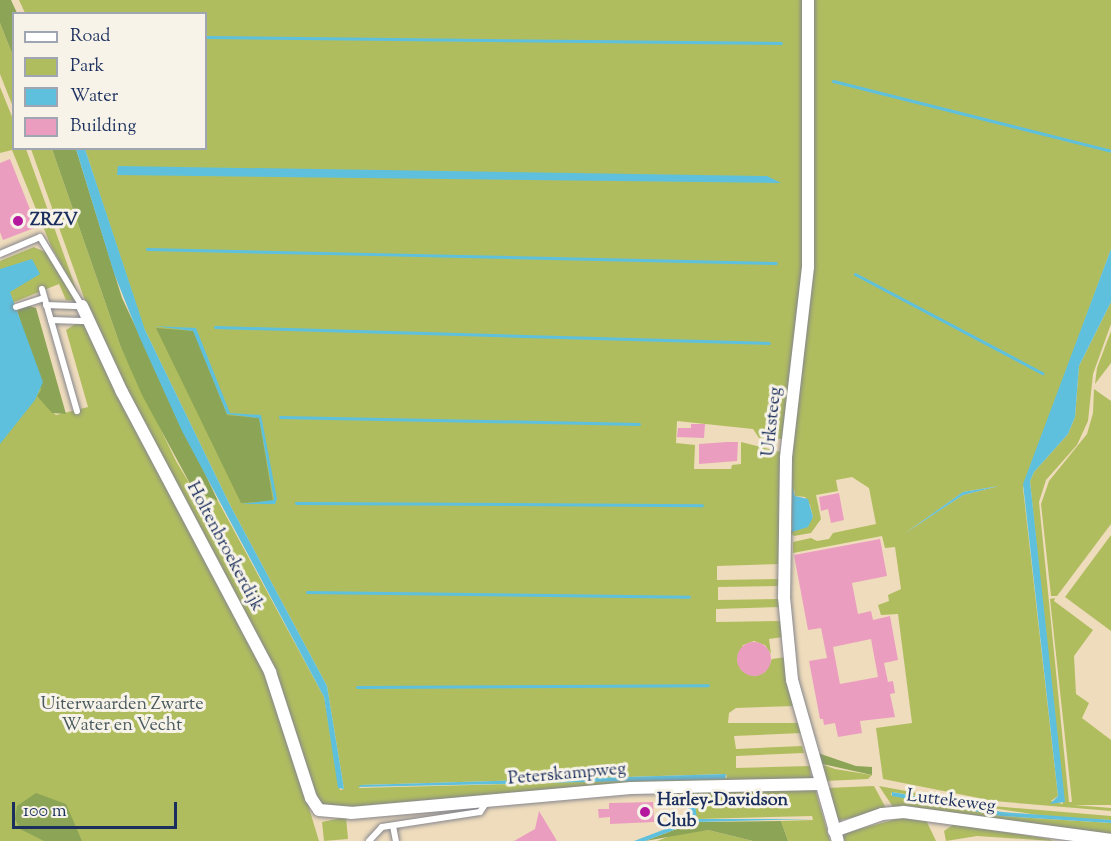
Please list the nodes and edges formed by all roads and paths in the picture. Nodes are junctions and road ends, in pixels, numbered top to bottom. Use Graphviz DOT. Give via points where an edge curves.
graph roads {
  1 [pos="808,0"];
  2 [pos="0,254"];
  3 [pos="42,289"];
  4 [pos="45,301"];
  5 [pos="82,306"];
  6 [pos="16,307"];
  7 [pos="51,320"];
  8 [pos="90,321"];
  9 [pos="77,411"];
  10 [pos="820,784"];
  11 [pos="488,800"];
  12 [pos="319,810"];
  13 [pos="393,826"];
  14 [pos="836,836"];
  15 [pos="1066,838"];
  16 [pos="1111,840"];
  17 [pos="369,841"];
  18 [pos="396,841"];
  1 -- 10 [label="street, Urksteeg" via="808,267 786,458 784,597 792,680"];
  2 -- 5 [label="lane" via="40,237"];
  3 -- 4 [label="lane"];
  4 -- 5 [label="lane"];
  4 -- 6 [label="lane"];
  4 -- 7 [label="lane"];
  5 -- 8 [label="street, Holtenbroekerdijk"];
  7 -- 8 [label="lane"];
  7 -- 9 [label="lane"];
  8 -- 12 [label="street, Holtenbroekerdijk" via="127,403 270,672 310,798"];
  10 -- 11 [label="street, Peterskampweg" via="631,788"];
  10 -- 14 [label="street, Urksteeg"];
  11 -- 12 [label="street, Peterskampweg" via="335,814"];
  11 -- 13 [label="lane" via="480,812"];
  13 -- 17 [label="lane" via="377,830"];
  13 -- 18 [label="lane"];
  14 -- 15 [label="street, Luttekeweg" via="882,814 904,812"];
  15 -- 16 [label="street, Luttekeweg"];
}
